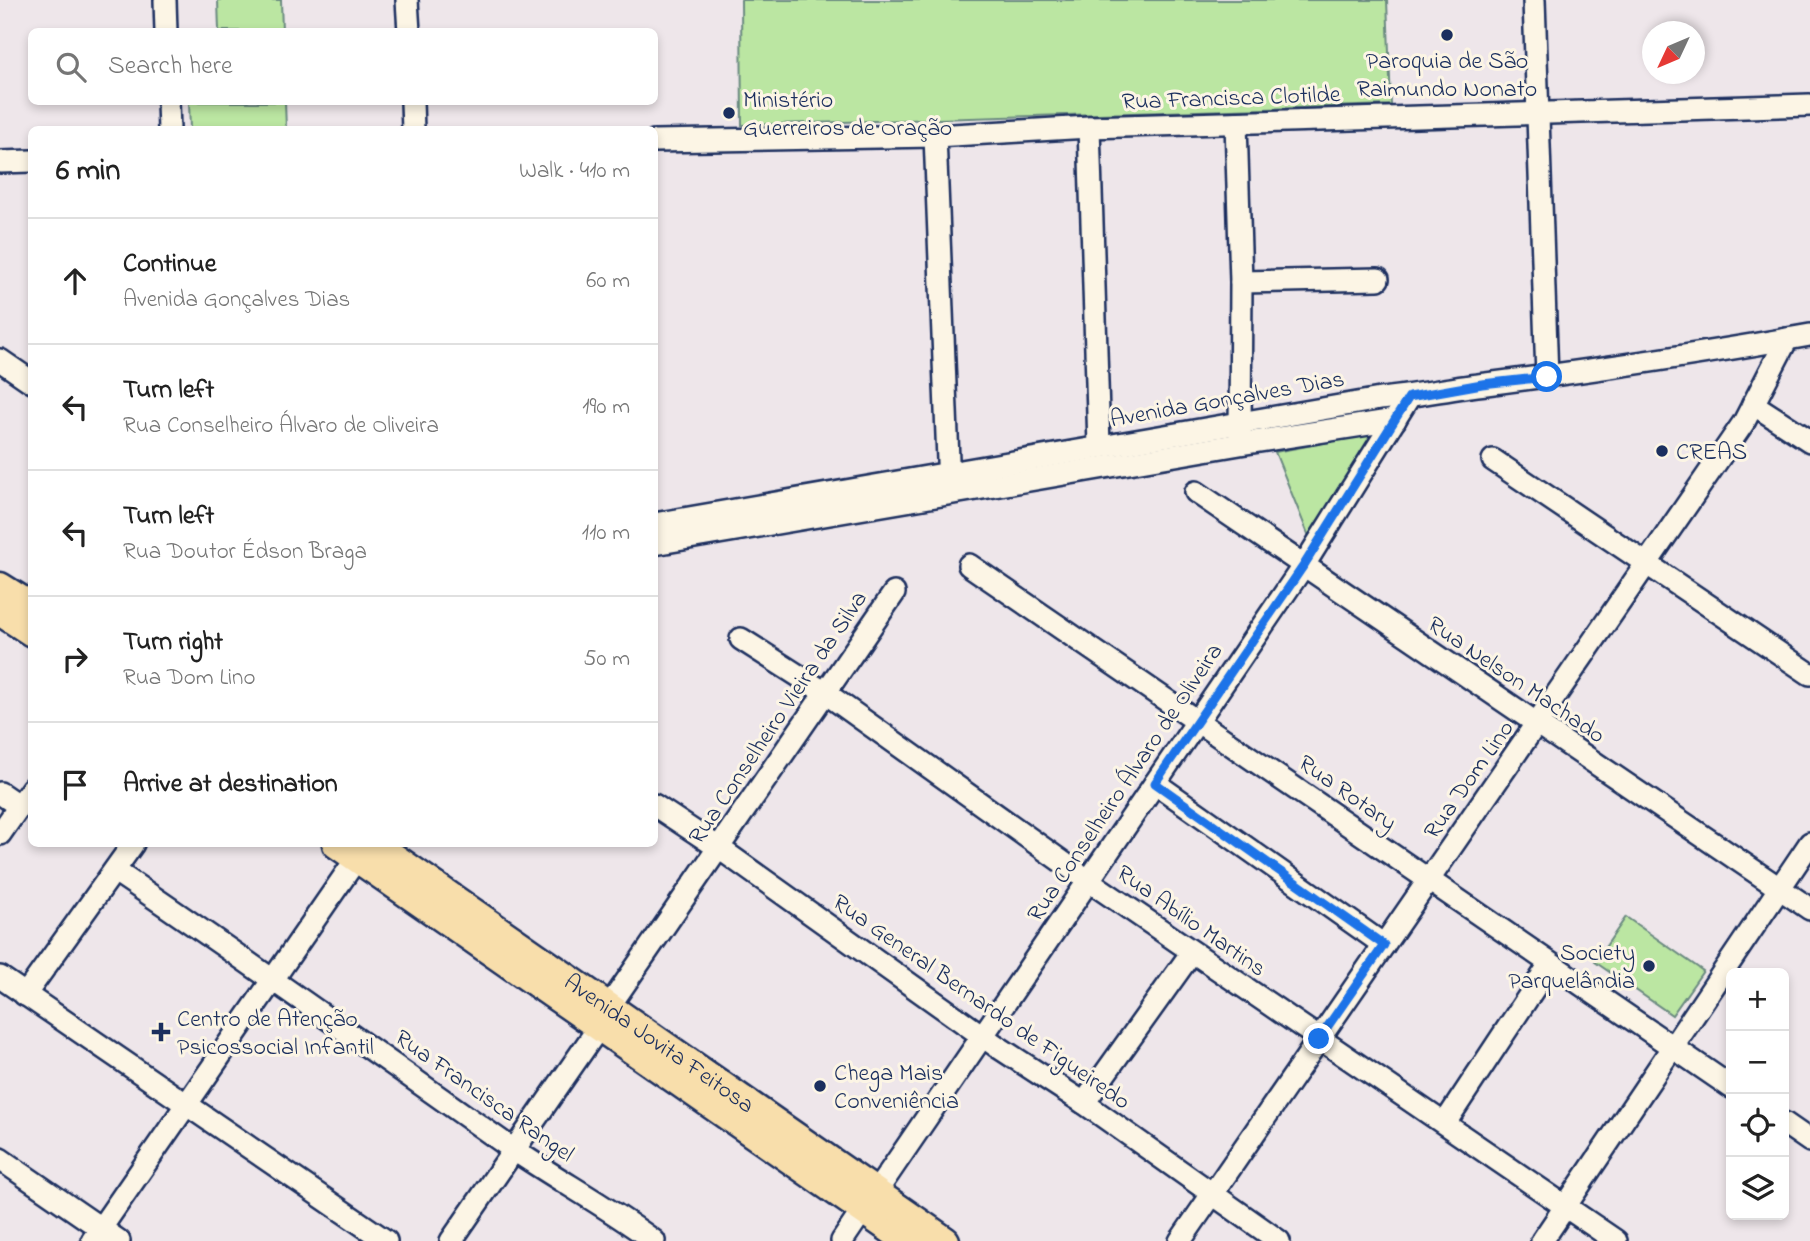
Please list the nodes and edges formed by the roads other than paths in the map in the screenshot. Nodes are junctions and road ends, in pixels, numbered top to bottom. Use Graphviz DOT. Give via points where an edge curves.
graph roads {
  1 [pos="165,0"];
  2 [pos="407,0"];
  3 [pos="1534,0"];
  4 [pos="166,28"];
  5 [pos="409,28"];
  6 [pos="168,105"];
  7 [pos="412,105"];
  8 [pos="1810,105"];
  9 [pos="1538,114"];
  10 [pos="1236,123"];
  11 [pos="169,126"];
  12 [pos="413,126"];
  13 [pos="1089,127"];
  14 [pos="935,136"];
  15 [pos="658,141"];
  16 [pos="28,161"];
  17 [pos="0,162"];
  18 [pos="1378,279"];
  19 [pos="1241,282"];
  20 [pos="1810,335"];
  21 [pos="1787,339"];
  22 [pos="0,360"];
  23 [pos="1547,377"];
  24 [pos="28,379"];
  25 [pos="1409,397"];
  26 [pos="1753,404"];
  27 [pos="1395,420"];
  28 [pos="1240,433"];
  29 [pos="1810,441"];
  30 [pos="1100,446"];
  31 [pos="1493,460"];
  32 [pos="949,472"];
  33 [pos="1196,492"];
  34 [pos="949,495"];
  35 [pos="658,523"];
  36 [pos="658,543"];
  37 [pos="1646,564"];
  38 [pos="969,565"];
  39 [pos="1304,565"];
  40 [pos="0,587"];
  41 [pos="894,593"];
  42 [pos="28,604"];
  43 [pos="0,611"];
  44 [pos="28,629"];
  45 [pos="741,639"];
  46 [pos="1810,674"];
  47 [pos="824,692"];
  48 [pos="1197,720"];
  49 [pos="1537,725"];
  50 [pos="1155,783"];
  51 [pos="0,793"];
  52 [pos="28,794"];
  53 [pos="19,806"];
  54 [pos="658,808"];
  55 [pos="0,834"];
  56 [pos="1810,843"];
  57 [pos="131,847"];
  58 [pos="356,848"];
  59 [pos="719,848"];
  60 [pos="115,870"];
  61 [pos="1429,880"];
  62 [pos="1089,881"];
  63 [pos="1780,889"];
  64 [pos="1810,909"];
  65 [pos="1384,945"];
  66 [pos="1192,952"];
  67 [pos="1550,964"];
  68 [pos="0,978"];
  69 [pos="275,979"];
  70 [pos="26,995"];
  71 [pos="604,1018"];
  72 [pos="983,1037"];
  73 [pos="1319,1039"];
  74 [pos="1672,1047"];
  75 [pos="1726,1084"];
  76 [pos="1084,1103"];
  77 [pos="188,1104"];
  78 [pos="1445,1123"];
  79 [pos="1789,1126"];
  80 [pos="1810,1141"];
  81 [pos="515,1150"];
  82 [pos="0,1159"];
  83 [pos="1212,1194"];
  84 [pos="869,1201"];
  85 [pos="1566,1206"];
  86 [pos="96,1235"];
  87 [pos="119,1241"];
  88 [pos="386,1241"];
  89 [pos="451,1241"];
  90 [pos="653,1241"];
  91 [pos="842,1241"];
  92 [pos="908,1241"];
  93 [pos="945,1241"];
  94 [pos="1180,1241"];
  95 [pos="1279,1241"];
  96 [pos="1542,1241"];
  97 [pos="1616,1241"];
  1 -- 4 [label="street"];
  2 -- 5 [label="street"];
  3 -- 9 [label="street"];
  6 -- 11 [label="street"];
  7 -- 12 [label="street"];
  8 -- 9 [label="street, Rua Francisca Clotilde"];
  9 -- 10 [label="street, Rua Francisca Clotilde"];
  9 -- 23 [label="street"];
  10 -- 13 [label="street, Rua Francisca Clotilde"];
  10 -- 19 [label="street"];
  13 -- 14 [label="street, Rua Francisca Clotilde"];
  13 -- 30 [label="street"];
  14 -- 15 [label="street, Rua Francisca Clotilde"];
  14 -- 32 [label="street"];
  16 -- 17 [label="street"];
  18 -- 19 [label="street"];
  19 -- 28 [label="street"];
  20 -- 21 [label="street, Avenida Gonçalves Dias"];
  21 -- 23 [label="street, Avenida Gonçalves Dias"];
  21 -- 26 [label="street, Rua Dom Lino"];
  22 -- 24 [label="street"];
  23 -- 25 [label="street, Avenida Gonçalves Dias"];
  25 -- 27 [label="street, Rua Conselheiro Álvaro de Oliveira"];
  25 -- 28 [label="street, Avenida Gonçalves Dias" via="1380,399"];
  26 -- 29 [label="street"];
  26 -- 37 [label="street, Rua Dom Lino"];
  27 -- 28 [label="street, Avenida Gonçalves Dias"];
  27 -- 39 [label="street, Rua Conselheiro Álvaro de Oliveira"];
  28 -- 30 [label="street, Avenida Gonçalves Dias"];
  28 -- 34 [label="street, Avenida Gonçalves Dias"];
  30 -- 32 [label="street, Avenida Gonçalves Dias"];
  31 -- 37 [label="street"];
  32 -- 34 [label="street"];
  32 -- 35 [label="street, Avenida Gonçalves Dias"];
  33 -- 39 [label="street, Rua Nelson Machado"];
  34 -- 36 [label="street, Avenida Gonçalves Dias"];
  37 -- 46 [label="street"];
  37 -- 49 [label="street, Rua Dom Lino"];
  38 -- 48 [label="street, Rua Rotary"];
  39 -- 48 [label="street, Rua Conselheiro Álvaro de Oliveira"];
  39 -- 49 [label="street, Rua Nelson Machado"];
  40 -- 42 [label="main road"];
  41 -- 47 [label="street, Rua Conselheiro Vieira da Silva"];
  43 -- 44 [label="main road"];
  45 -- 47 [label="street, Rua Abílio Martins"];
  47 -- 59 [label="street, Rua Conselheiro Vieira da Silva"];
  47 -- 62 [label="street, Rua Abílio Martins"];
  48 -- 50 [label="street, Rua Conselheiro Álvaro de Oliveira"];
  48 -- 61 [label="street, Rua Rotary"];
  49 -- 61 [label="street, Rua Dom Lino"];
  49 -- 63 [label="street, Rua Nelson Machado"];
  50 -- 62 [label="street, Rua Conselheiro Álvaro de Oliveira"];
  50 -- 65 [label="street"];
  51 -- 53 [label="street"];
  52 -- 53 [label="street"];
  53 -- 55 [label="street"];
  54 -- 59 [label="street, Rua General Bernardo de Figueiredo"];
  56 -- 63 [label="street"];
  57 -- 60 [label="street"];
  58 -- 69 [label="street"];
  58 -- 71 [label="main road, Avenida Jovita Feitosa"];
  59 -- 71 [label="street, Rua Conselheiro Vieira da Silva"];
  59 -- 72 [label="street, Rua General Bernardo de Figueiredo"];
  60 -- 69 [label="street, Rua Francisca Rangel"];
  60 -- 70 [label="street"];
  61 -- 65 [label="street, Rua Dom Lino"];
  61 -- 67 [label="street, Rua Rotary"];
  62 -- 66 [label="street, Rua Abílio Martins"];
  62 -- 72 [label="street, Rua Conselheiro Álvaro de Oliveira"];
  63 -- 64 [label="street, Rua Nelson Machado"];
  63 -- 74 [label="street"];
  65 -- 73 [label="street, Rua Dom Lino"];
  66 -- 73 [label="street, Rua Abílio Martins"];
  66 -- 76 [label="street"];
  67 -- 74 [label="street, Rua Rotary"];
  67 -- 78 [label="street"];
  68 -- 70 [label="street"];
  69 -- 77 [label="street"];
  69 -- 81 [label="street, Rua Francisca Rangel"];
  70 -- 77 [label="street"];
  71 -- 81 [label="street, Rua Conselheiro Vieira da Silva"];
  71 -- 84 [label="main road, Avenida Jovita Feitosa"];
  72 -- 76 [label="street, Rua General Bernardo de Figueiredo"];
  72 -- 84 [label="street, Rua Conselheiro Álvaro de Oliveira"];
  73 -- 78 [label="street, Rua Abílio Martins"];
  73 -- 83 [label="street, Rua Dom Lino"];
  74 -- 75 [label="street, Rua Rotary"];
  74 -- 85 [label="street"];
  76 -- 83 [label="street, Rua General Bernardo de Figueiredo"];
  77 -- 86 [label="street"];
  77 -- 88 [label="street"];
  78 -- 85 [label="street, Rua Abílio Martins"];
  79 -- 80 [label="street"];
  81 -- 89 [label="street, Rua Conselheiro Vieira da Silva"];
  81 -- 90 [label="street, Rua Francisca Rangel"];
  82 -- 86 [label="street"];
  83 -- 94 [label="street, Rua Dom Lino"];
  83 -- 95 [label="street, Rua General Bernardo de Figueiredo"];
  84 -- 91 [label="street, Rua Conselheiro Álvaro de Oliveira"];
  84 -- 92 [label="main road, Avenida Jovita Feitosa"];
  84 -- 93 [label="main road, Avenida Jovita Feitosa"];
  85 -- 96 [label="street"];
  85 -- 97 [label="street, Rua Abílio Martins"];
  86 -- 87 [label="street"];
}
